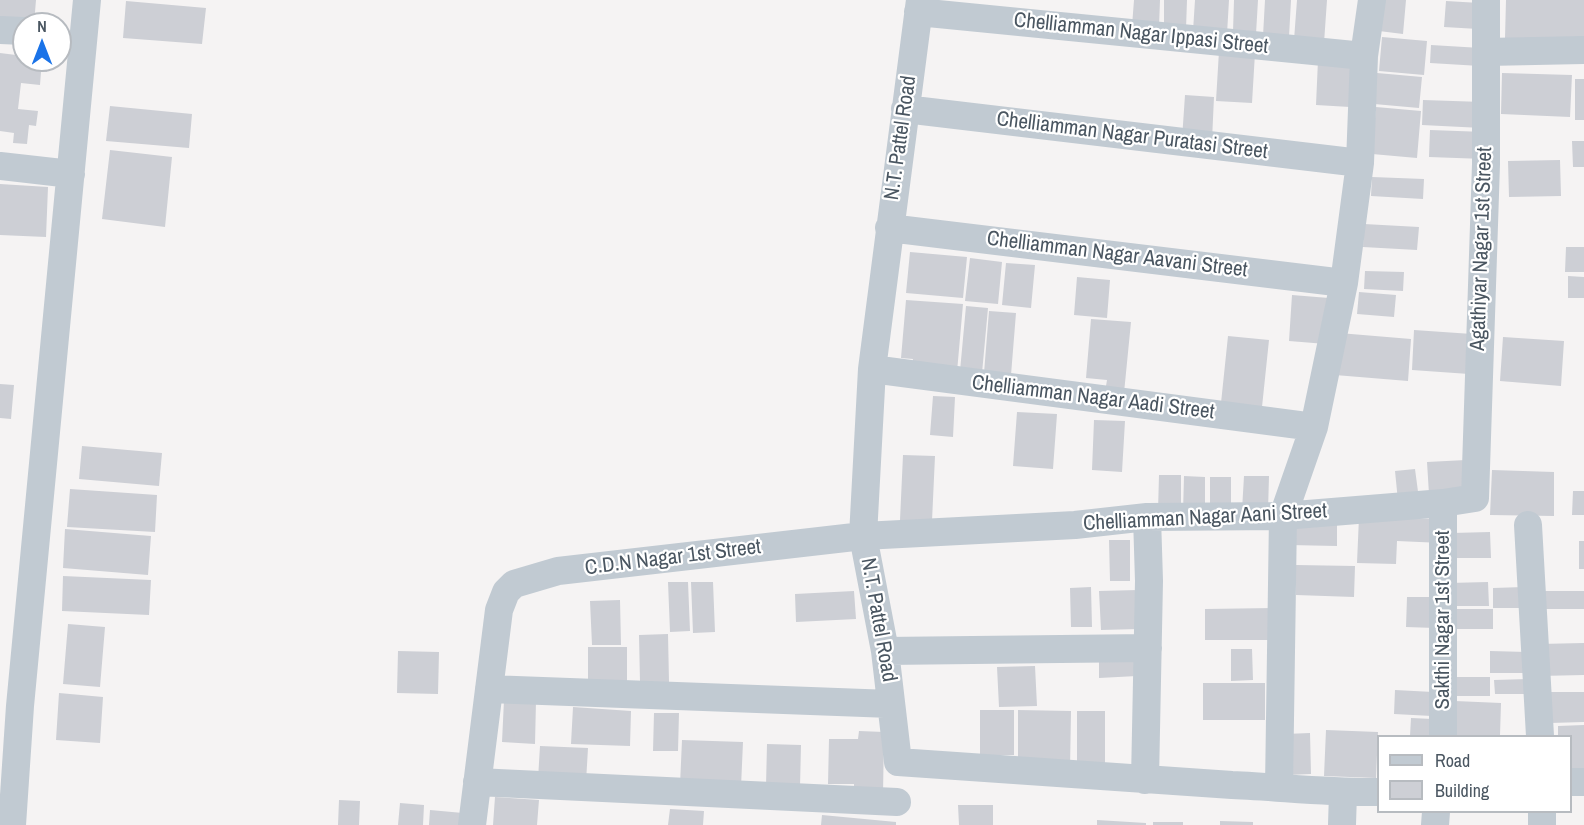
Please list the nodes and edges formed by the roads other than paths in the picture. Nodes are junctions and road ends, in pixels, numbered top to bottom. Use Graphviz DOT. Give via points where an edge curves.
graph roads {
  1 [pos="87,0"];
  2 [pos="1372,0"];
  3 [pos="1486,0"];
  4 [pos="919,6"];
  5 [pos="72,35"];
  6 [pos="1584,50"];
  7 [pos="1486,52"];
  8 [pos="1364,56"];
  9 [pos="72,72"];
  10 [pos="905,109"];
  11 [pos="1360,163"];
  12 [pos="0,166"];
  13 [pos="71,174"];
  14 [pos="889,228"];
  15 [pos="1344,283"];
  16 [pos="872,369"];
  17 [pos="1314,427"];
  18 [pos="1475,498"];
  19 [pos="1443,503"];
  20 [pos="1283,516"];
  21 [pos="1147,517"];
  22 [pos="1528,525"];
  23 [pos="863,536"];
  24 [pos="1148,648"];
  25 [pos="885,651"];
  26 [pos="489,689"];
  27 [pos="891,704"];
  28 [pos="10,705"];
  29 [pos="1443,735"];
  30 [pos="1540,735"];
  31 [pos="898,762"];
  32 [pos="1145,780"];
  33 [pos="477,782"];
  34 [pos="1279,787"];
  35 [pos="1377,792"];
  36 [pos="1343,793"];
  37 [pos="897,814"];
  38 [pos="12,825"];
  39 [pos="472,825"];
  40 [pos="1342,825"];
  1 -- 5 [label="street"];
  2 -- 8 [label="street"];
  3 -- 7 [label="street, Agathiyar Nagar 1st Street"];
  4 -- 8 [label="street, Chelliamman Nagar Ippasi Street"];
  4 -- 10 [label="street, N.T. Pattel Road"];
  6 -- 7 [label="street"];
  7 -- 18 [label="street, Agathiyar Nagar 1st Street"];
  8 -- 11 [label="street"];
  9 -- 13 [label="street"];
  10 -- 11 [label="street, Chelliamman Nagar Puratasi Street"];
  10 -- 14 [label="street, N.T. Pattel Road"];
  11 -- 15 [label="street"];
  12 -- 13 [label="street"];
  13 -- 28 [label="street"];
  14 -- 15 [label="street, Chelliamman Nagar Aavani Street"];
  14 -- 16 [label="street, N.T. Pattel Road"];
  15 -- 17 [label="street"];
  16 -- 17 [label="street, Chelliamman Nagar Aadi Street"];
  16 -- 23 [label="street, N.T. Pattel Road"];
  17 -- 20 [label="street"];
  18 -- 19 [label="street, Chelliamman Nagar Aani Street"];
  19 -- 20 [label="street, Chelliamman Nagar Aani Street"];
  19 -- 29 [label="street, Sakthi Nagar 1st Street"];
  20 -- 21 [label="street, Chelliamman Nagar Aani Street"];
  20 -- 34 [label="street"];
  21 -- 23 [label="street, Chelliamman Nagar Aani Street" via="1075,525"];
  21 -- 24 [label="street"];
  22 -- 30 [label="street"];
  23 -- 25 [label="street, N.T. Pattel Road"];
  23 -- 26 [label="street, C.D.N Nagar 1st Street" via="558,571 514,584 499,610"];
  24 -- 25 [label="street"];
  24 -- 32 [label="street"];
  25 -- 27 [label="street, N.T. Pattel Road"];
  26 -- 27 [label="street"];
  26 -- 33 [label="street"];
  27 -- 31 [label="street, N.T. Pattel Road"];
  28 -- 38 [label="street"];
  31 -- 32 [label="street"];
  31 -- 37 [label="street, N.T. Pattel Road"];
  32 -- 34 [label="street"];
  33 -- 37 [label="street"];
  33 -- 39 [label="street"];
  34 -- 36 [label="street"];
  35 -- 36 [label="street"];
  36 -- 40 [label="street"];
}
